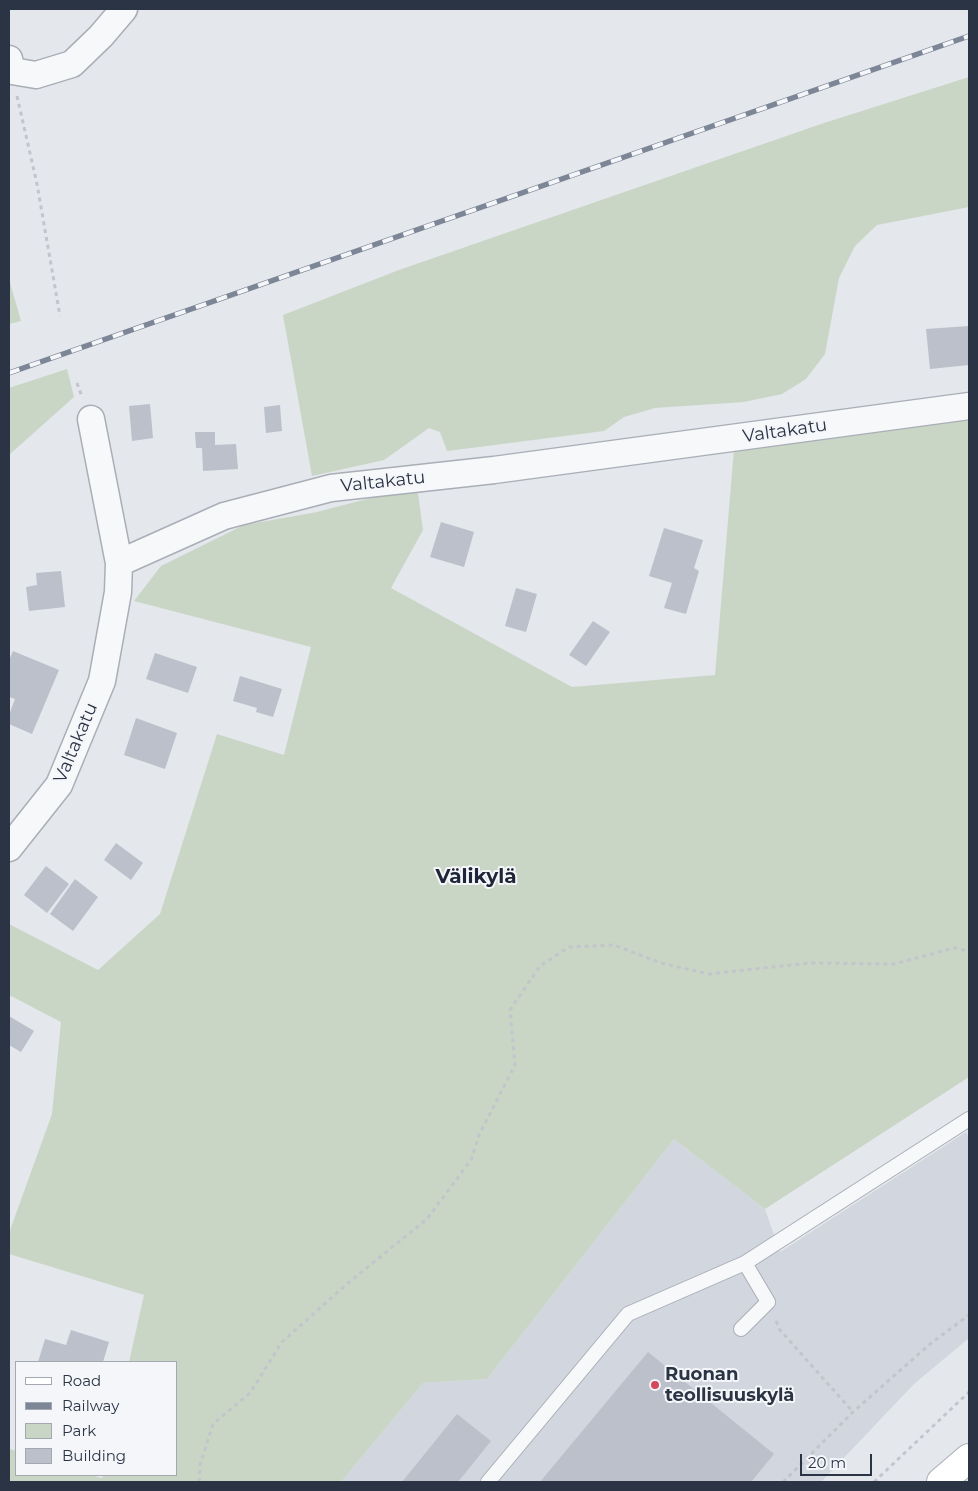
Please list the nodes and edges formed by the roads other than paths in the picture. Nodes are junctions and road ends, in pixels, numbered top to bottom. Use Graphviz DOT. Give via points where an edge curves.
graph roads {
  1 [pos="124,9"];
  2 [pos="19,68"];
  3 [pos="969,406"];
  4 [pos="91,419"];
  5 [pos="119,563"];
  6 [pos="9,848"];
  7 [pos="969,1120"];
  8 [pos="745,1263"];
  9 [pos="741,1329"];
  10 [pos="969,1458"];
  11 [pos="488,1482"];
  12 [pos="941,1482"];
  1 -- 2 [label="street" via="72,64"];
  3 -- 5 [label="street, Valtakatu" via="494,470 332,488 224,516"];
  4 -- 5 [label="street"];
  5 -- 6 [label="street, Valtakatu" via="118,592 102,681 60,785"];
  7 -- 8 [label="lane"];
  8 -- 9 [label="lane" via="768,1302"];
  8 -- 11 [label="lane" via="628,1314"];
  10 -- 12 [label="main road"];
}
